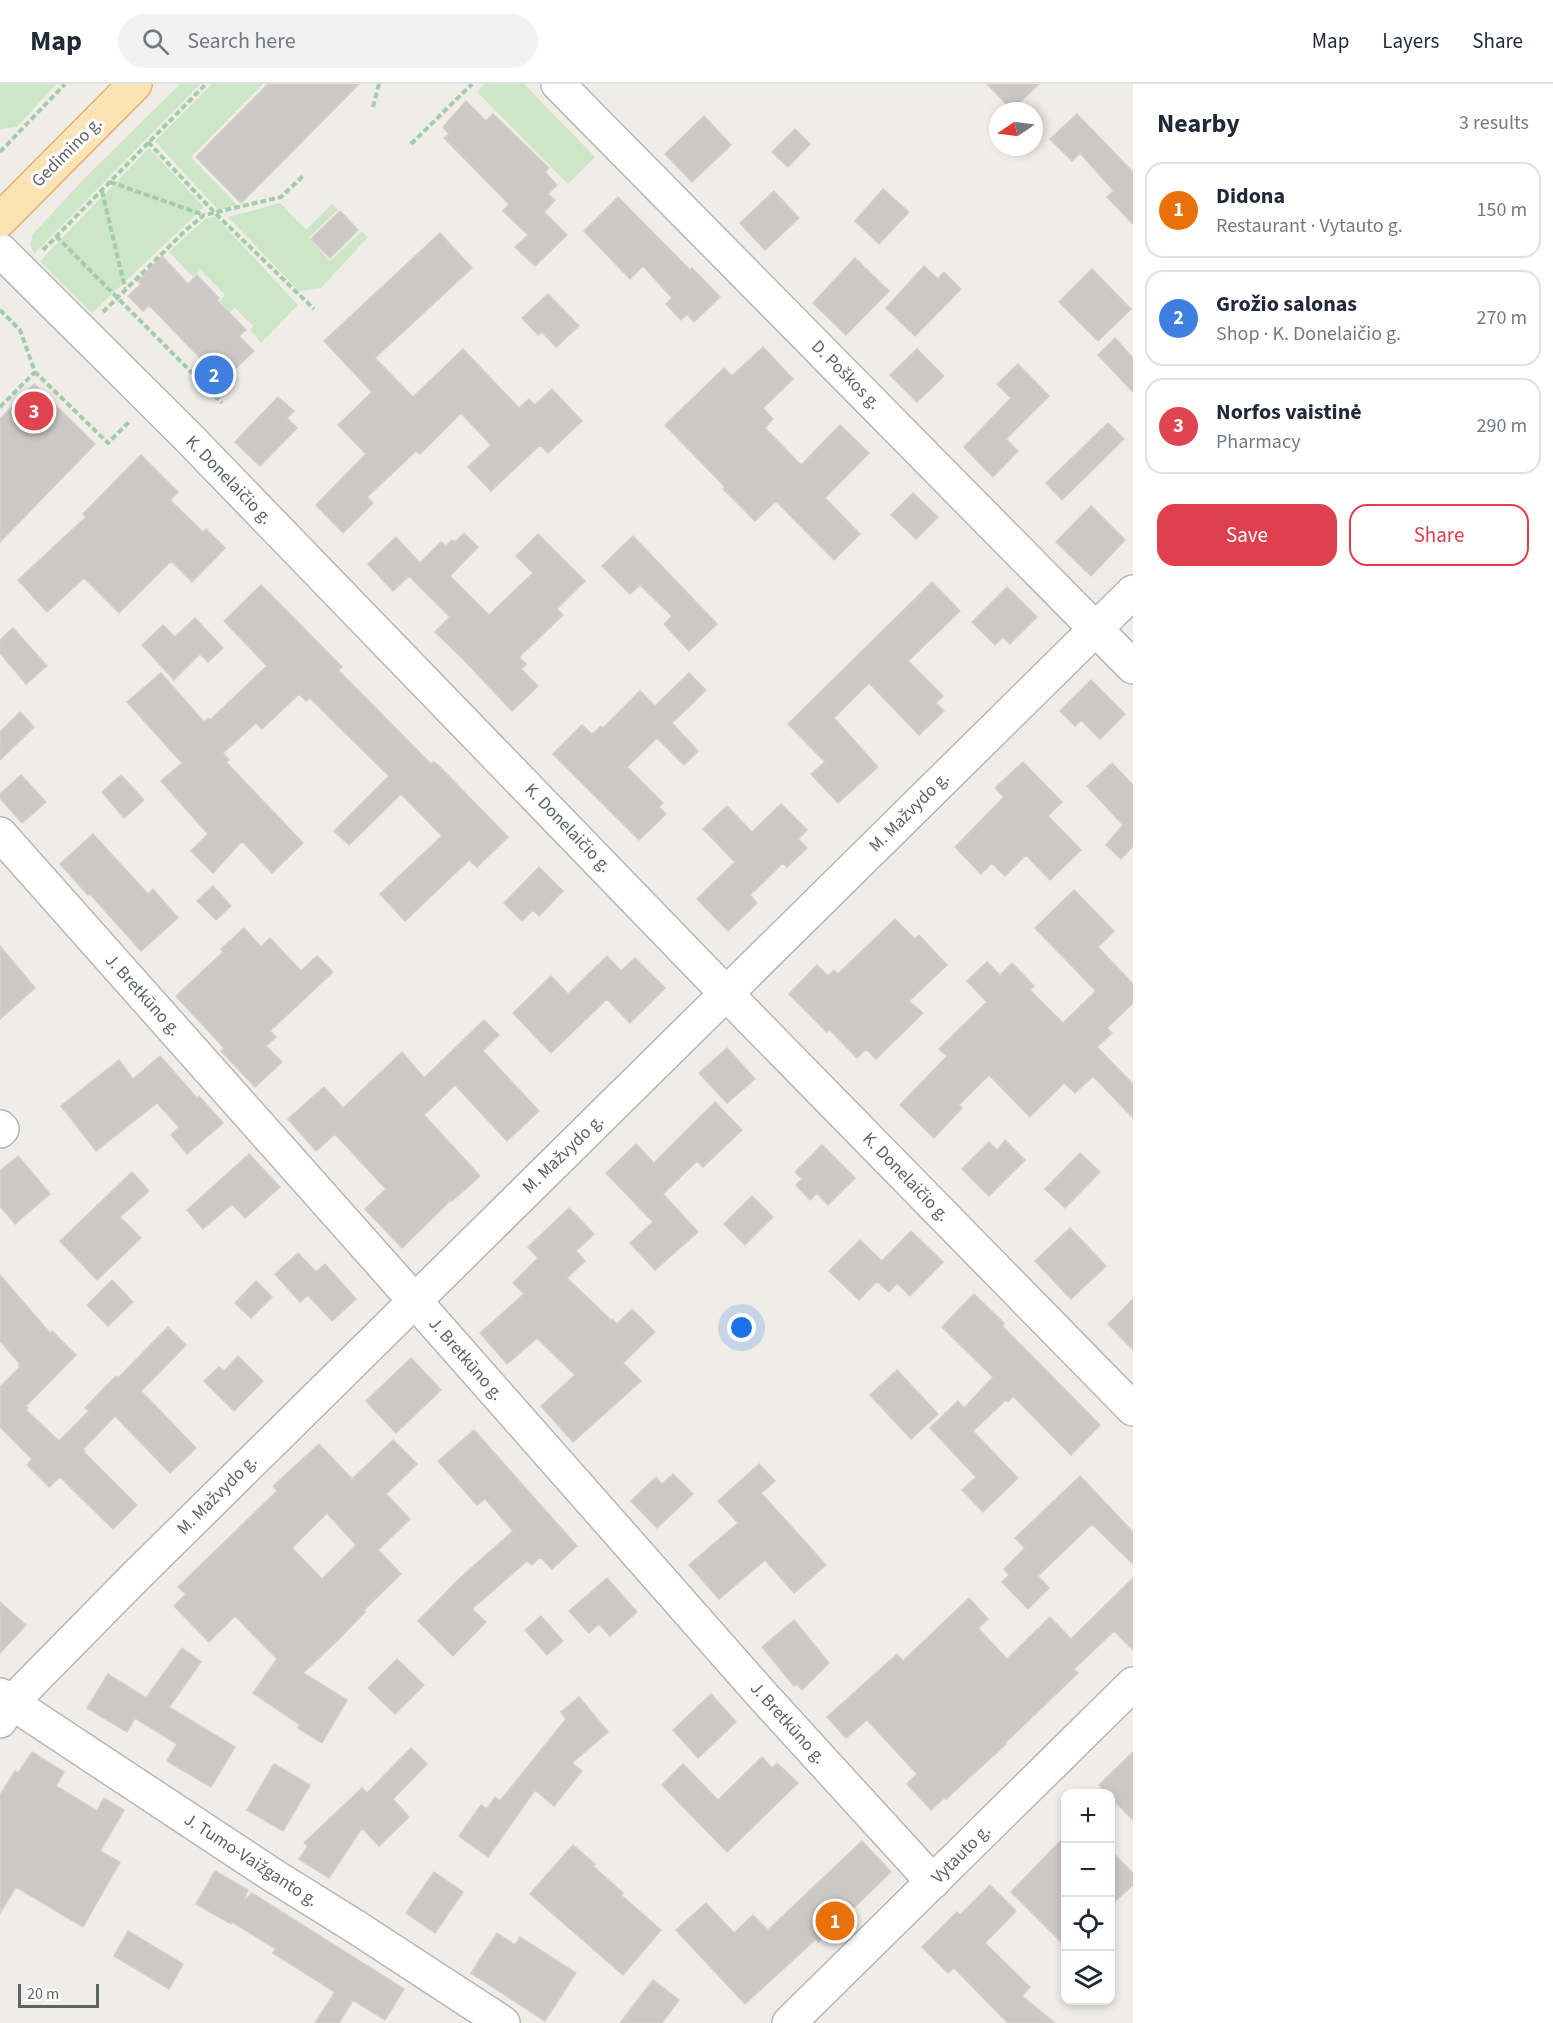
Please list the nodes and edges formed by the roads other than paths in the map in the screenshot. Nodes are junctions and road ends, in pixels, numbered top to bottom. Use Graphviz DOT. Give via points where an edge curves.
graph roads {
  1 [pos="135,84"];
  2 [pos="558,84"];
  3 [pos="0,220"];
  4 [pos="0,250"];
  5 [pos="1133,592"];
  6 [pos="1096,628"];
  7 [pos="1133,667"];
  8 [pos="0,834"];
  9 [pos="727,993"];
  10 [pos="414,1300"];
  11 [pos="1133,1409"];
  12 [pos="1133,1684"];
  13 [pos="4,1706"];
  14 [pos="933,1882"];
  15 [pos="504,2023"];
  16 [pos="789,2023"];
  1 -- 3 [label="main road, Gedimino g."];
  2 -- 6 [label="street, D. Poškos g."];
  4 -- 9 [label="street, K. Donelaičio g."];
  5 -- 6 [label="street, M. Mažvydo g."];
  6 -- 7 [label="street, D. Poškos g."];
  6 -- 9 [label="street, M. Mažvydo g."];
  8 -- 10 [label="street, J. Bretkūno g."];
  9 -- 10 [label="street, M. Mažvydo g."];
  9 -- 11 [label="street, K. Donelaičio g."];
  10 -- 13 [label="street, M. Mažvydo g."];
  10 -- 14 [label="street, J. Bretkūno g." via="764,1697"];
  12 -- 14 [label="street, Vytauto g."];
  13 -- 15 [label="street, J. Tumo-Vaižganto g."];
  14 -- 16 [label="street, Vytauto g."];
}
